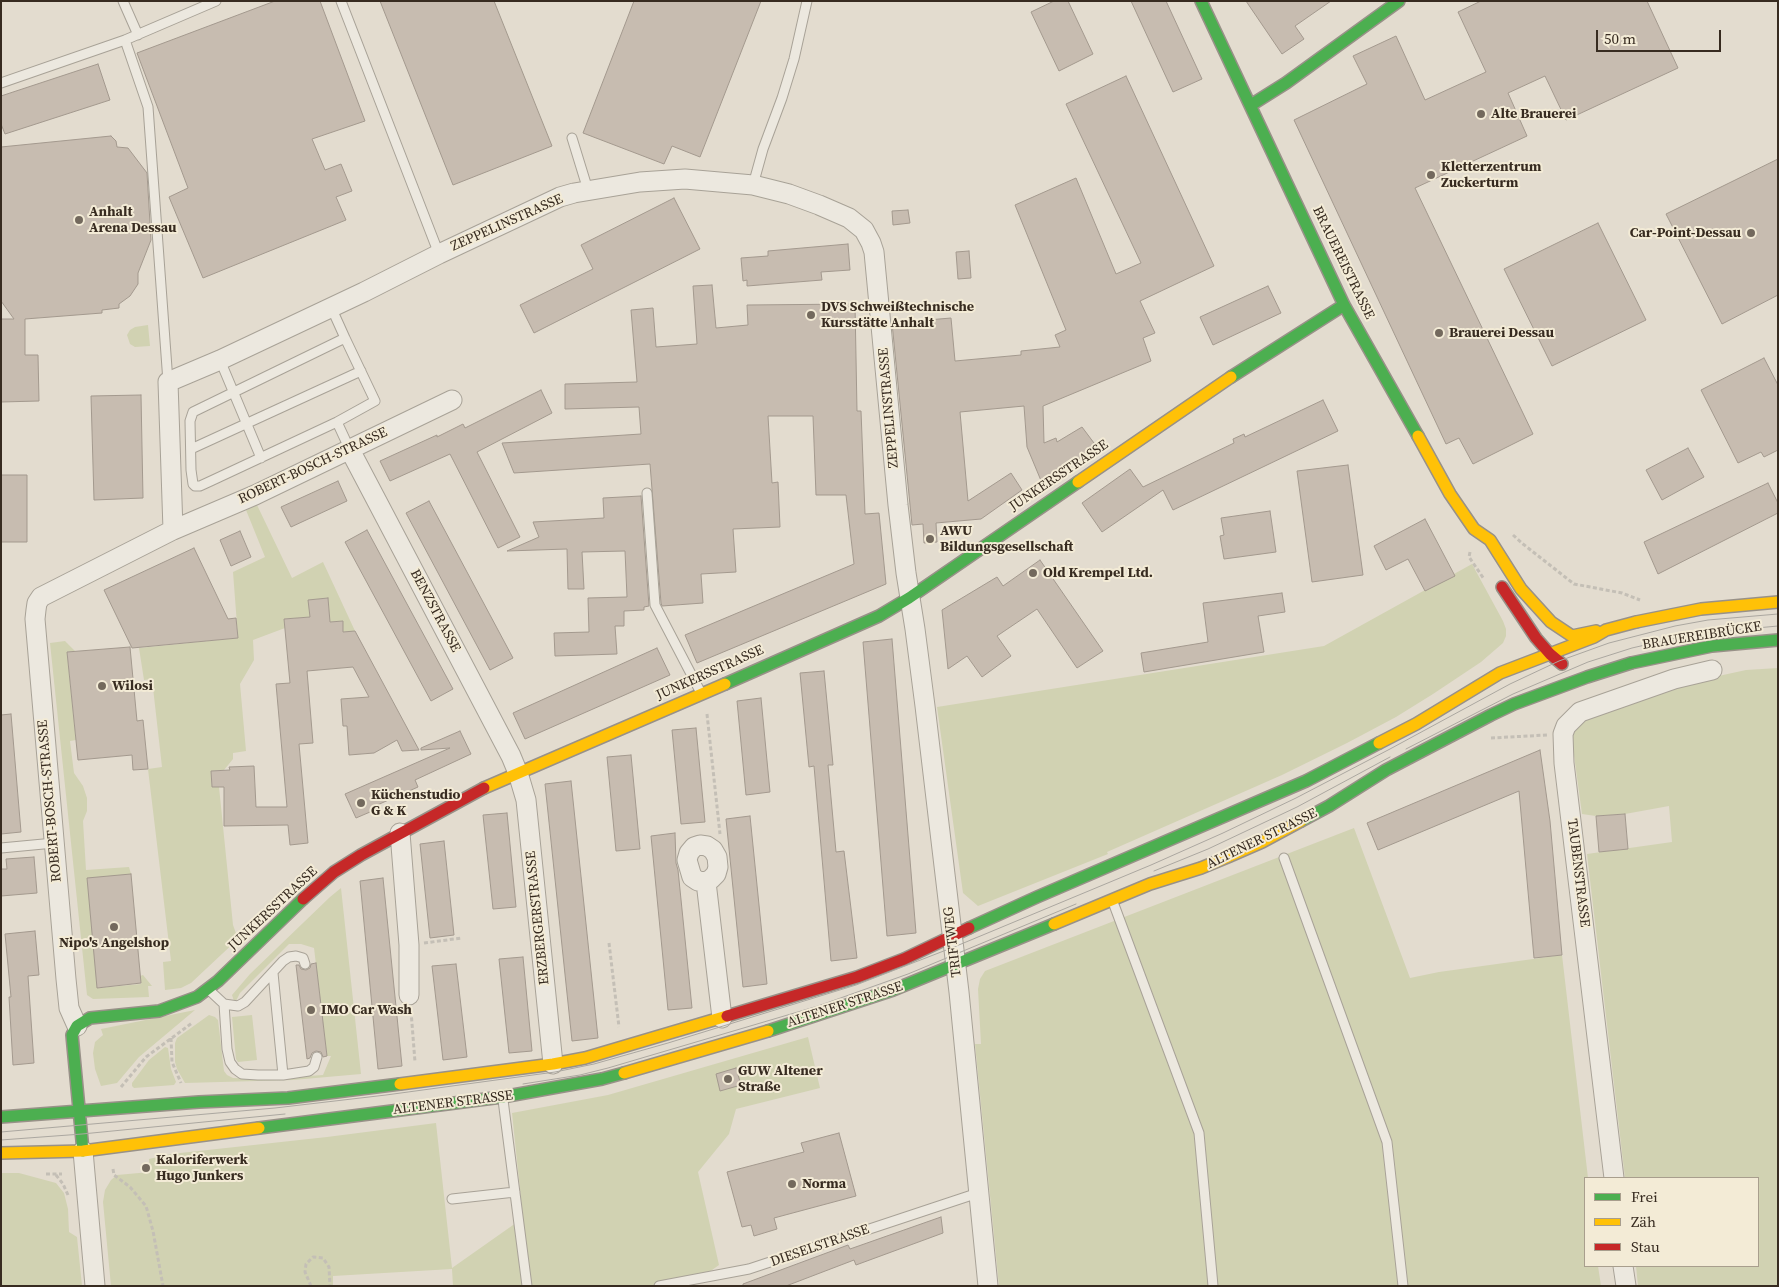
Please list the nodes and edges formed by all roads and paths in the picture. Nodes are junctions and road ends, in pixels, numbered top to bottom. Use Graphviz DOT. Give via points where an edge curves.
graph roads {
  1 [pos="123,1"];
  2 [pos="216,1"];
  3 [pos="341,1"];
  4 [pos="807,1"];
  5 [pos="1201,1"];
  6 [pos="1399,1"];
  7 [pos="138,34"];
  8 [pos="125,40"];
  9 [pos="1,83"];
  10 [pos="1252,106"];
  11 [pos="572,138"];
  12 [pos="753,186"];
  13 [pos="588,190"];
  14 [pos="439,254"];
  15 [pos="1344,305"];
  16 [pos="331,307"];
  17 [pos="345,338"];
  18 [pos="220,360"];
  19 [pos="361,371"];
  20 [pos="168,388"];
  21 [pos="234,392"];
  22 [pos="452,400"];
  23 [pos="337,422"];
  24 [pos="247,424"];
  25 [pos="191,450"];
  26 [pos="350,450"];
  27 [pos="261,458"];
  28 [pos="647,493"];
  29 [pos="1474,529"];
  30 [pos="173,530"];
  31 [pos="1509,530"];
  32 [pos="1476,547"];
  33 [pos="1497,579"];
  34 [pos="909,598"];
  35 [pos="1645,602"];
  36 [pos="1778,602"];
  37 [pos="1636,622"];
  38 [pos="1606,630"];
  39 [pos="1778,640"];
  40 [pos="1550,654"];
  41 [pos="1631,663"];
  42 [pos="1712,670"];
  43 [pos="1587,677"];
  44 [pos="701,693"];
  45 [pos="1563,734"];
  46 [pos="1486,735"];
  47 [pos="518,773"];
  48 [pos="400,833"];
  49 [pos="54,843"];
  50 [pos="1,848"];
  51 [pos="713,850"];
  52 [pos="1284,858"];
  53 [pos="706,882"];
  54 [pos="1112,900"];
  55 [pos="952,937"];
  56 [pos="462,938"];
  57 [pos="609,943"];
  58 [pos="409,945"];
  59 [pos="306,964"];
  60 [pos="956,965"];
  61 [pos="273,973"];
  62 [pos="208,990"];
  63 [pos="410,995"];
  64 [pos="224,1004"];
  65 [pos="722,1018"];
  66 [pos="193,1022"];
  67 [pos="76,1026"];
  68 [pos="172,1038"];
  69 [pos="622,1048"];
  70 [pos="317,1058"];
  71 [pos="553,1064"];
  72 [pos="283,1075"];
  73 [pos="417,1082"];
  74 [pos="184,1088"];
  75 [pos="127,1091"];
  76 [pos="502,1097"];
  77 [pos="80,1111"];
  78 [pos="1,1117"];
  79 [pos="83,1150"];
  80 [pos="1,1152"];
  81 [pos="113,1168"];
  82 [pos="55,1175"];
  83 [pos="1614,1177"];
  84 [pos="515,1192"];
  85 [pos="978,1193"];
  86 [pos="452,1199"];
  87 [pos="69,1200"];
  88 [pos="1624,1267"];
  89 [pos="95,1286"];
  90 [pos="163,1286"];
  91 [pos="311,1286"];
  92 [pos="330,1286"];
  93 [pos="527,1286"];
  94 [pos="659,1286"];
  95 [pos="988,1286"];
  96 [pos="1213,1286"];
  97 [pos="1403,1286"];
  98 [pos="1626,1286"];
  1 -- 7 [label="lane"];
  2 -- 7 [label="lane"];
  3 -- 14 [label="lane"];
  4 -- 12 [label="lane" via="792,66"];
  5 -- 10 [label="main road, BRAUEREISTRASSE"];
  6 -- 10 [label="main road"];
  7 -- 8 [label="lane"];
  8 -- 9 [label="lane"];
  8 -- 20 [label="lane" via="148,107"];
  10 -- 15 [label="main road, BRAUEREISTRASSE"];
  11 -- 13 [label="lane"];
  12 -- 13 [label="street, ZEPPELINSTRASSE" via="686,179"];
  12 -- 34 [label="street, ZEPPELINSTRASSE" via="789,194 837,212 864,230 871,242 876,263"];
  13 -- 14 [label="street, ZEPPELINSTRASSE" via="560,197"];
  14 -- 16 [label="street, ZEPPELINSTRASSE"];
  15 -- 29 [label="main road, BRAUEREISTRASSE" via="1450,494"];
  15 -- 34 [label="main road, JUNKERSSTRASSE" via="1195,401"];
  16 -- 17 [label="lane"];
  16 -- 18 [label="street, ZEPPELINSTRASSE"];
  17 -- 19 [label="lane"];
  17 -- 21 [label="lane"];
  18 -- 20 [label="street, ZEPPELINSTRASSE"];
  18 -- 21 [label="lane"];
  19 -- 23 [label="lane" via="375,401"];
  19 -- 24 [label="lane"];
  20 -- 30 [label="street"];
  21 -- 24 [label="lane"];
  21 -- 25 [label="lane" via="193,412 190,421"];
  22 -- 26 [label="street, ROBERT-BOSCH-STRASSE"];
  23 -- 26 [label="lane"];
  23 -- 27 [label="lane"];
  24 -- 25 [label="lane"];
  24 -- 27 [label="lane"];
  25 -- 27 [label="lane" via="192,478 196,486"];
  26 -- 30 [label="street, ROBERT-BOSCH-STRASSE"];
  26 -- 47 [label="street, BENZSTRASSE"];
  28 -- 44 [label="lane" via="655,605"];
  29 -- 32 [label="main road, BRAUEREISTRASSE"];
  29 -- 38 [label="main road, BRAUEREISTRASSE" via="1490,540 1522,589 1556,626 1572,636"];
  30 -- 49 [label="street, ROBERT-BOSCH-STRASSE" via="41,597 37,603 35,619"];
  31 -- 35 [label="path" via="1574,584 1622,593"];
  33 -- 40 [label="main road"];
  34 -- 44 [label="main road, JUNKERSSTRASSE" via="879,616"];
  34 -- 55 [label="street, TRIFTWEG"];
  36 -- 37 [label="main road, BRAUEREIBRÜCKE, bridge" via="1701,609"];
  37 -- 38 [label="main road, ALTENER STRASSE"];
  38 -- 40 [label="main road, ALTENER STRASSE"];
  39 -- 41 [label="main road, BRAUEREIBRÜCKE, bridge" via="1712,646"];
  40 -- 43 [label="main road"];
  40 -- 55 [label="main road, ALTENER STRASSE" via="1500,673 1416,724 1306,781"];
  41 -- 43 [label="main road, ALTENER STRASSE"];
  42 -- 45 [label="street" via="1674,678 1580,712 1566,726"];
  43 -- 54 [label="main road, ALTENER STRASSE" via="1514,704 1467,727 1262,842"];
  44 -- 47 [label="main road, JUNKERSSTRASSE"];
  44 -- 51 [label="path" via="707,713 721,838"];
  45 -- 46 [label="path" via="1496,739"];
  45 -- 83 [label="street, TAUBENSTRASSE"];
  47 -- 48 [label="main road, JUNKERSSTRASSE"];
  47 -- 71 [label="street, ERZBERGERSTRASSE" via="526,800"];
  48 -- 58 [label="street"];
  48 -- 62 [label="main road, JUNKERSSTRASSE" via="328,877"];
  49 -- 50 [label="lane"];
  49 -- 67 [label="street, ROBERT-BOSCH-STRASSE" via="69,1008"];
  51 -- 53 [label="street" via="718,867"];
  51 -- 53 [label="street" via="707,846 694,847 687,860 692,877"];
  52 -- 97 [label="lane" via="1387,1142"];
  53 -- 65 [label="street"];
  54 -- 60 [label="main road, ALTENER STRASSE"];
  54 -- 96 [label="lane" via="1199,1133"];
  55 -- 60 [label="street, TRIFTWEG"];
  55 -- 65 [label="main road, ALTENER STRASSE" via="857,977"];
  56 -- 58 [label="path"];
  57 -- 69 [label="path"];
  58 -- 63 [label="street"];
  59 -- 61 [label="lane" via="303,958 288,958"];
  60 -- 76 [label="main road, ALTENER STRASSE" via="893,990 643,1068 602,1079"];
  60 -- 85 [label="street, TRIFTWEG"];
  61 -- 64 [label="lane" via="241,1005"];
  61 -- 72 [label="lane"];
  62 -- 64 [label="lane"];
  62 -- 67 [label="main road, JUNKERSSTRASSE" via="160,1011 90,1018"];
  63 -- 73 [label="path"];
  64 -- 72 [label="lane" via="227,1049 235,1069 242,1074"];
  65 -- 69 [label="main road, ALTENER STRASSE"];
  66 -- 68 [label="path"];
  67 -- 77 [label="main road, ROBERT-BOSCH-STRASSE" via="72,1035"];
  68 -- 74 [label="path" via="172,1062"];
  68 -- 75 [label="path" via="146,1057 119,1090"];
  69 -- 71 [label="main road, ALTENER STRASSE"];
  70 -- 72 [label="lane" via="309,1071"];
  71 -- 73 [label="main road, ALTENER STRASSE"];
  73 -- 77 [label="main road, ALTENER STRASSE" via="288,1098"];
  76 -- 79 [label="main road, ALTENER STRASSE"];
  76 -- 84 [label="lane"];
  77 -- 78 [label="main road, ALTENER STRASSE"];
  77 -- 79 [label="main road, ROBERT-BOSCH-STRASSE"];
  79 -- 80 [label="main road, ALTENER STRASSE"];
  79 -- 89 [label="street"];
  81 -- 90 [label="path" via="114,1175 130,1187 146,1206"];
  82 -- 87 [label="path" via="67,1190"];
  84 -- 86 [label="lane"];
  84 -- 93 [label="lane"];
  85 -- 94 [label="lane, DIESELSTRASSE" via="750,1269"];
  85 -- 95 [label="street, TRIFTWEG"];
  88 -- 98 [label="street"];
  91 -- 92 [label="path" via="305,1272 306,1264 313,1257 323,1258 329,1267"];
}
